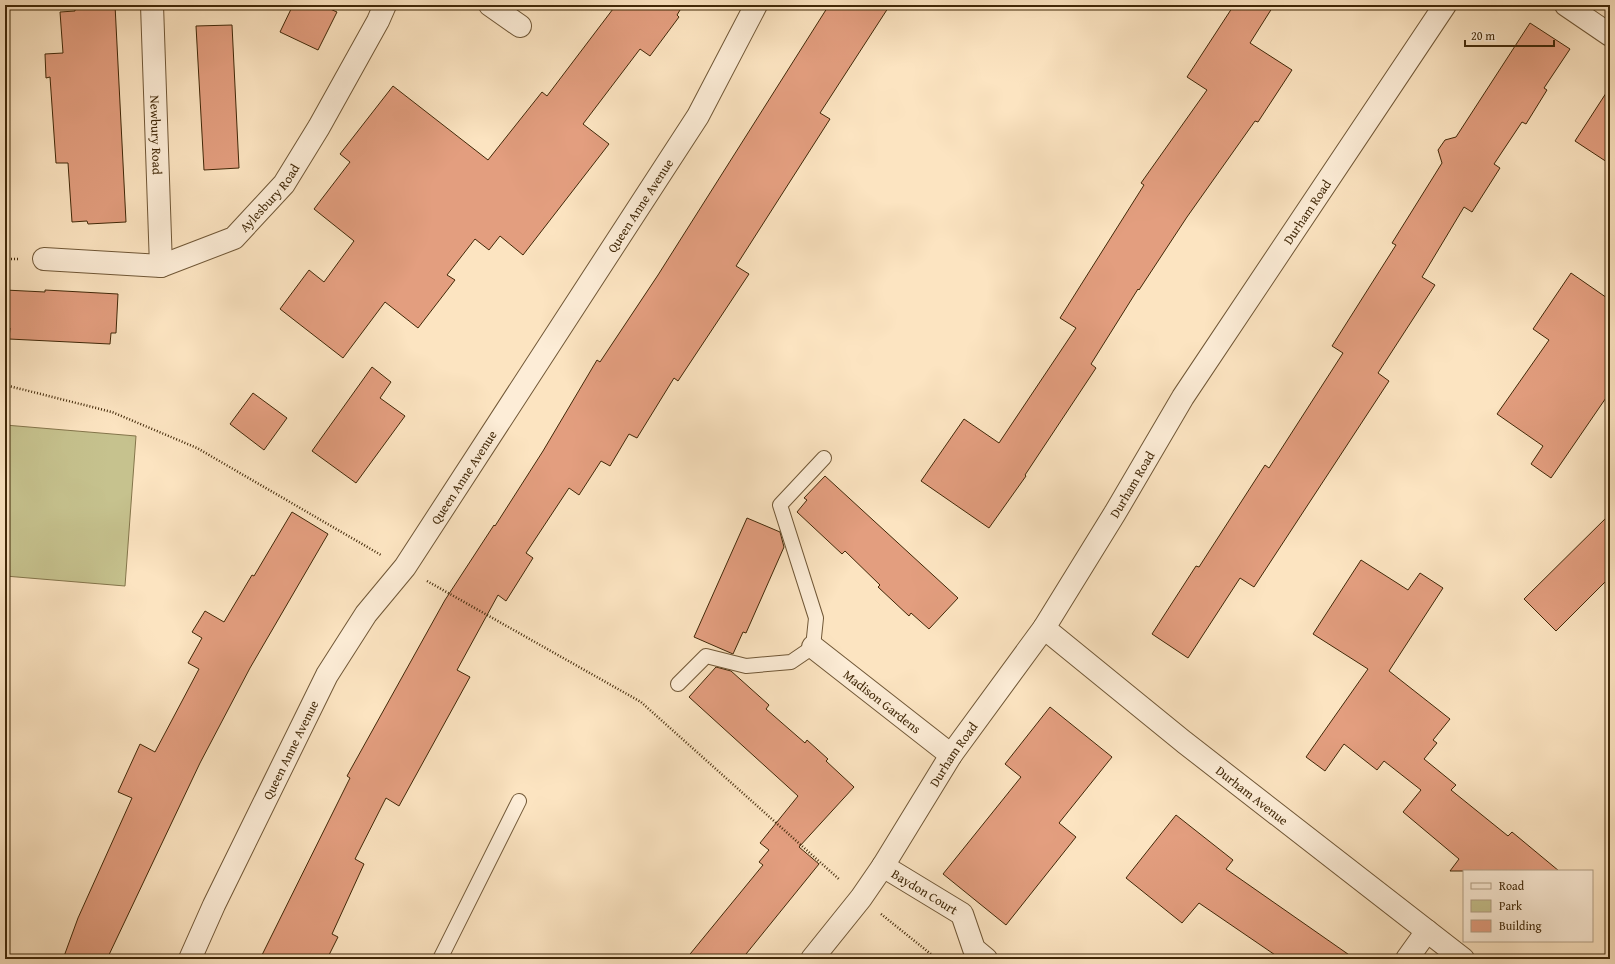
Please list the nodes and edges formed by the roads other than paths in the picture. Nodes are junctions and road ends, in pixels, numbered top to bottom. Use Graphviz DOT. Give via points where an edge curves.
graph roads {
  1 [pos="152,5"];
  2 [pos="385,5"];
  3 [pos="490,5"];
  4 [pos="756,5"];
  5 [pos="1445,5"];
  6 [pos="1566,5"];
  7 [pos="520,26"];
  8 [pos="1610,35"];
  9 [pos="44,259"];
  10 [pos="161,266"];
  11 [pos="824,458"];
  12 [pos="1044,628"];
  13 [pos="813,647"];
  14 [pos="678,684"];
  15 [pos="951,755"];
  16 [pos="519,801"];
  17 [pos="883,866"];
  18 [pos="1427,931"];
  19 [pos="190,959"];
  20 [pos="440,959"];
  21 [pos="812,959"];
  22 [pos="986,959"];
  23 [pos="1407,959"];
  24 [pos="1463,959"];
  1 -- 10 [label="street, Newbury Road"];
  2 -- 10 [label="street, Aylesbury Road" via="330,107 284,184 234,238"];
  3 -- 7 [label="street"];
  4 -- 19 [label="street, Queen Anne Avenue" via="698,116 405,567 366,614 327,675"];
  5 -- 12 [label="street, Durham Road" via="1183,397 1116,513"];
  6 -- 8 [label="street"];
  9 -- 10 [label="street, Aylesbury Road"];
  11 -- 13 [label="lane" via="780,505 816,618"];
  12 -- 15 [label="street, Durham Road"];
  12 -- 18 [label="street, Durham Avenue" via="1190,747"];
  13 -- 14 [label="lane" via="791,662 746,666 706,656"];
  13 -- 15 [label="street, Madison Gardens"];
  15 -- 17 [label="street, Durham Road"];
  16 -- 20 [label="lane"];
  17 -- 21 [label="street, Durham Road"];
  17 -- 22 [label="street, Baydon Court" via="962,914 974,949"];
  18 -- 23 [label="street"];
  18 -- 24 [label="street, Durham Avenue"];
}
